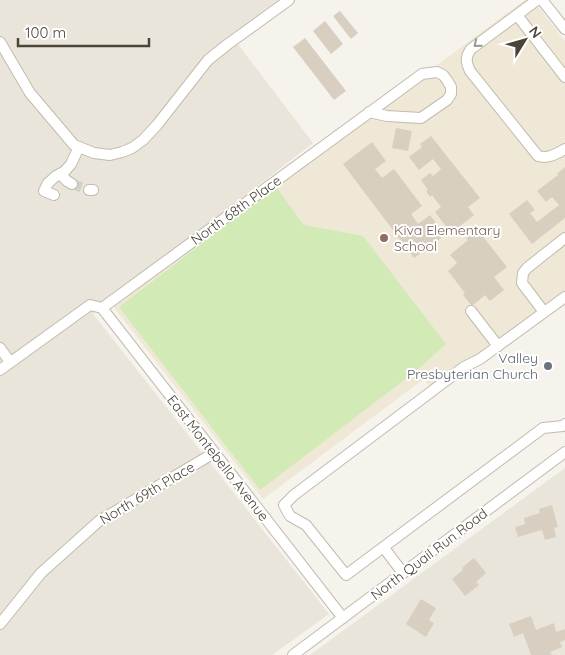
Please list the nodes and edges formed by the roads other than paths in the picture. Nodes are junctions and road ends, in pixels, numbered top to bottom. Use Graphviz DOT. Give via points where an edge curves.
graph roads {
  1 [pos="289,0"];
  2 [pos="537,0"];
  3 [pos="542,0"];
  4 [pos="516,15"];
  5 [pos="565,29"];
  6 [pos="0,42"];
  7 [pos="565,77"];
  8 [pos="370,112"];
  9 [pos="79,147"];
  10 [pos="565,149"];
  11 [pos="60,174"];
  12 [pos="72,184"];
  13 [pos="54,195"];
  14 [pos="565,238"];
  15 [pos="565,297"];
  16 [pos="102,308"];
  17 [pos="471,311"];
  18 [pos="544,312"];
  19 [pos="498,346"];
  20 [pos="0,348"];
  21 [pos="10,362"];
  22 [pos="0,370"];
  23 [pos="564,426"];
  24 [pos="214,452"];
  25 [pos="565,452"];
  26 [pos="384,548"];
  27 [pos="403,573"];
  28 [pos="343,618"];
  29 [pos="0,624"];
  30 [pos="293,655"];
  1 -- 9 [label="street" via="208,60 157,125 132,148 110,155"];
  2 -- 4 [label="street"];
  3 -- 5 [label="street"];
  4 -- 7 [label="street"];
  4 -- 10 [label="street, one-way" via="470,49 466,63 538,156 544,158"];
  6 -- 9 [label="street" via="30,93"];
  8 -- 8 [label="street, North 68th Place" via="421,118 446,100 451,94 451,87 437,72 422,74"];
  8 -- 16 [label="street, North 68th Place"];
  9 -- 11 [label="street" via="71,164"];
  11 -- 12 [label="street"];
  11 -- 13 [label="street" via="48,183 44,191"];
  14 -- 18 [label="street" via="523,273 522,282"];
  15 -- 18 [label="street"];
  16 -- 21 [label="street" via="90,305"];
  16 -- 24 [label="street, East Montebello Avenue"];
  17 -- 19 [label="street"];
  18 -- 19 [label="street"];
  19 -- 26 [label="street" via="464,366 284,505 290,516 306,525 346,575"];
  20 -- 21 [label="street"];
  21 -- 22 [label="street"];
  23 -- 26 [label="street" via="543,428"];
  24 -- 28 [label="street, East Montebello Avenue"];
  24 -- 29 [label="street, North 69th Place" via="99,521 41,573"];
  25 -- 27 [label="street, North Quail Run Road"];
  26 -- 27 [label="street"];
  27 -- 28 [label="street, North Quail Run Road"];
  28 -- 30 [label="street, North Quail Run Road"];
}
